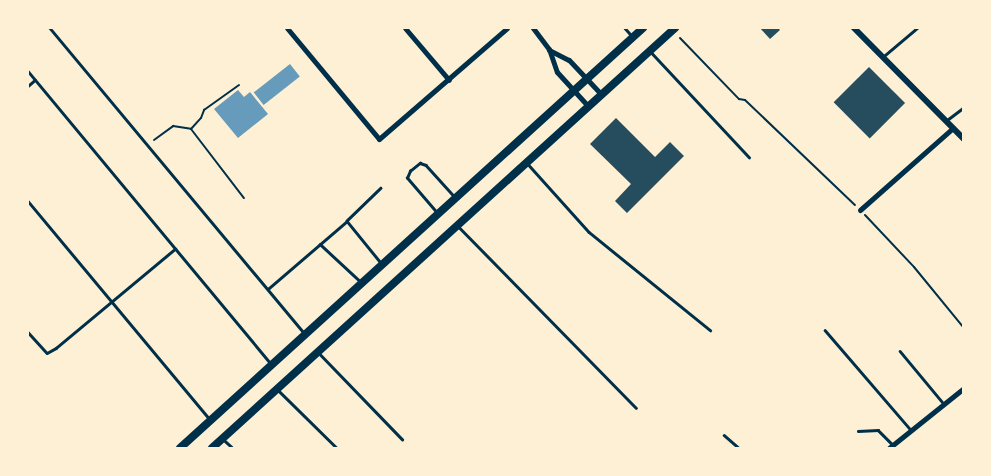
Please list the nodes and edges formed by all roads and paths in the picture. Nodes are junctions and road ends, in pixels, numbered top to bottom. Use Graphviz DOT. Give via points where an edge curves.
graph roads {
  1 [pos="50,28"];
  2 [pos="287,28"];
  3 [pos="405,28"];
  4 [pos="507,28"];
  5 [pos="533,28"];
  6 [pos="625,28"];
  7 [pos="643,28"];
  8 [pos="854,28"];
  9 [pos="917,28"];
  10 [pos="674,29"];
  11 [pos="633,37"];
  12 [pos="549,49"];
  13 [pos="650,50"];
  14 [pos="883,57"];
  15 [pos="28,71"];
  16 [pos="586,79"];
  17 [pos="35,80"];
  18 [pos="449,80"];
  19 [pos="239,85"];
  20 [pos="28,86"];
  21 [pos="573,91"];
  22 [pos="601,94"];
  23 [pos="588,106"];
  24 [pos="964,107"];
  25 [pos="946,121"];
  26 [pos="953,128"];
  27 [pos="191,129"];
  28 [pos="963,138"];
  29 [pos="148,144"];
  30 [pos="749,157"];
  31 [pos="527,162"];
  32 [pos="381,188"];
  33 [pos="244,198"];
  34 [pos="456,198"];
  35 [pos="28,201"];
  36 [pos="860,210"];
  37 [pos="438,214"];
  38 [pos="347,221"];
  39 [pos="458,225"];
  40 [pos="320,244"];
  41 [pos="175,248"];
  42 [pos="383,264"];
  43 [pos="362,284"];
  44 [pos="268,289"];
  45 [pos="112,302"];
  46 [pos="964,328"];
  47 [pos="710,330"];
  48 [pos="825,330"];
  49 [pos="28,332"];
  50 [pos="306,334"];
  51 [pos="318,352"];
  52 [pos="900,352"];
  53 [pos="272,365"];
  54 [pos="964,388"];
  55 [pos="277,389"];
  56 [pos="944,404"];
  57 [pos="636,408"];
  58 [pos="211,421"];
  59 [pos="911,430"];
  60 [pos="858,431"];
  61 [pos="724,435"];
  62 [pos="222,439"];
  63 [pos="402,439"];
  64 [pos="891,447"];
  65 [pos="180,448"];
  66 [pos="212,448"];
  67 [pos="233,448"];
  68 [pos="337,448"];
  69 [pos="740,448"];
  1 -- 29 [label="lane"];
  2 -- 18 [label="street" via="380,139"];
  3 -- 18 [label="street"];
  4 -- 18 [label="street"];
  5 -- 12 [label="street"];
  6 -- 11 [label="lane"];
  7 -- 11 [label="main road"];
  8 -- 14 [label="street"];
  9 -- 14 [label="lane"];
  10 -- 13 [label="main road"];
  10 -- 36 [label="path" via="739,99 744,100"];
  11 -- 16 [label="main road"];
  12 -- 16 [label="street" via="570,60"];
  12 -- 21 [label="street" via="557,72"];
  13 -- 22 [label="main road"];
  13 -- 30 [label="lane"];
  14 -- 25 [label="street"];
  15 -- 17 [label="lane"];
  16 -- 21 [label="main road"];
  16 -- 22 [label="street"];
  17 -- 20 [label="lane"];
  17 -- 41 [label="lane"];
  19 -- 27 [label="path" via="204,110"];
  21 -- 23 [label="street"];
  21 -- 34 [label="main road"];
  22 -- 23 [label="main road"];
  23 -- 31 [label="main road"];
  24 -- 25 [label="lane"];
  25 -- 26 [label="street"];
  26 -- 28 [label="street"];
  26 -- 36 [label="street"];
  27 -- 29 [label="path" via="173,126"];
  27 -- 33 [label="path"];
  29 -- 44 [label="lane"];
  31 -- 39 [label="main road"];
  31 -- 47 [label="lane" via="589,232"];
  32 -- 38 [label="lane"];
  34 -- 37 [label="main road"];
  34 -- 37 [label="lane" via="426,165 420,164 410,172 408,178"];
  35 -- 45 [label="lane"];
  36 -- 46 [label="path" via="914,267"];
  37 -- 42 [label="main road"];
  38 -- 40 [label="lane"];
  38 -- 42 [label="lane"];
  39 -- 51 [label="main road"];
  39 -- 57 [label="lane"];
  40 -- 43 [label="lane"];
  40 -- 44 [label="lane"];
  41 -- 45 [label="lane"];
  41 -- 53 [label="lane"];
  42 -- 43 [label="main road"];
  43 -- 50 [label="main road"];
  44 -- 50 [label="lane"];
  45 -- 49 [label="lane" via="47,352"];
  45 -- 58 [label="lane"];
  48 -- 59 [label="lane"];
  50 -- 53 [label="main road"];
  51 -- 55 [label="main road"];
  51 -- 63 [label="lane"];
  52 -- 56 [label="lane"];
  53 -- 58 [label="main road"];
  54 -- 56 [label="street"];
  55 -- 62 [label="main road"];
  55 -- 68 [label="lane"];
  56 -- 59 [label="street"];
  58 -- 65 [label="main road"];
  59 -- 64 [label="street"];
  60 -- 64 [label="lane" via="878,430"];
  61 -- 69 [label="lane"];
  62 -- 66 [label="main road"];
  62 -- 67 [label="lane"];
}
